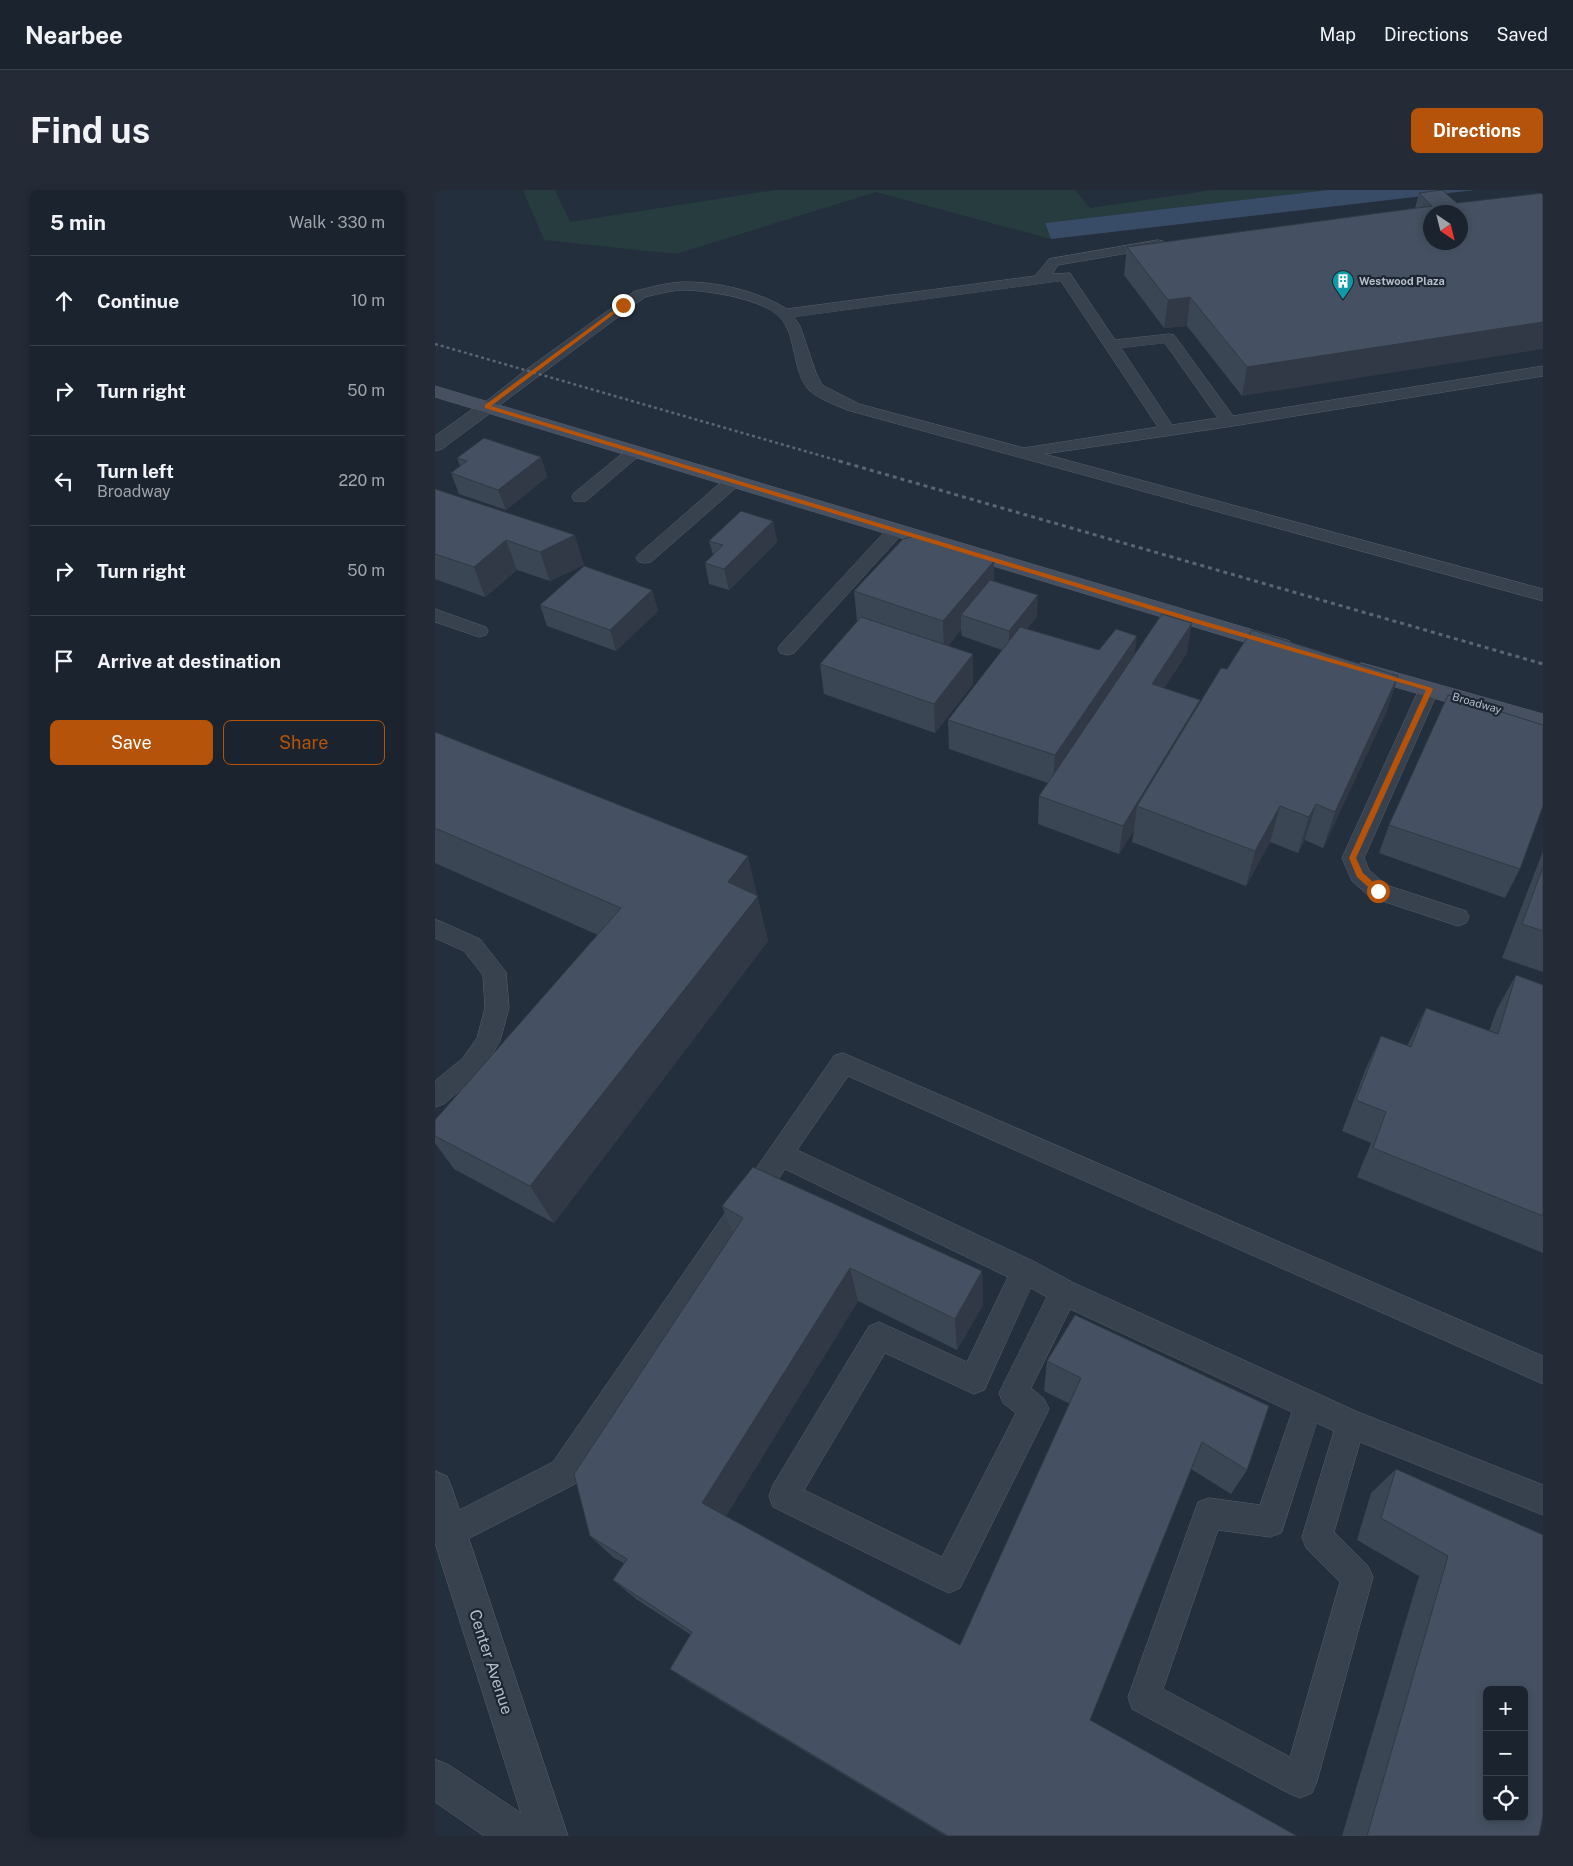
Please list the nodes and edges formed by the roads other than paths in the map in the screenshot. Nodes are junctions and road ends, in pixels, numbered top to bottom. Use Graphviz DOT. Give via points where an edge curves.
graph roads {
  1 [pos="1174,242"];
  2 [pos="1040,279"];
  3 [pos="785,314"];
  4 [pos="1111,345"];
  5 [pos="1543,371"];
  6 [pos="435,391"];
  7 [pos="487,406"];
  8 [pos="1228,421"];
  9 [pos="1167,429"];
  10 [pos="435,445"];
  11 [pos="635,451"];
  12 [pos="1021,452"];
  13 [pos="733,481"];
  14 [pos="580,497"];
  15 [pos="896,530"];
  16 [pos="645,558"];
  17 [pos="1543,596"];
  18 [pos="435,615"];
  19 [pos="479,631"];
  20 [pos="787,649"];
  21 [pos="1296,650"];
  22 [pos="1344,664"];
  23 [pos="1429,689"];
  24 [pos="1543,722"];
  25 [pos="1458,917"];
  26 [pos="435,928"];
  27 [pos="435,1096"];
  28 [pos="780,1154"];
  29 [pos="1025,1271"];
  30 [pos="1064,1292"];
  31 [pos="1543,1370"];
  32 [pos="1309,1404"];
  33 [pos="1351,1424"];
  34 [pos="435,1488"];
  35 [pos="1543,1500"];
  36 [pos="449,1532"];
  37 [pos="435,1780"];
  38 [pos="519,1836"];
  39 [pos="547,1836"];
  1 -- 2 [label="lane" via="1054,262"];
  2 -- 3 [label="lane"];
  2 -- 4 [label="lane" via="1065,276"];
  3 -- 7 [label="lane" via="767,303 731,292 687,286 640,294"];
  3 -- 12 [label="lane" via="793,326 816,388 853,407"];
  4 -- 8 [label="lane" via="1169,338"];
  4 -- 9 [label="lane"];
  5 -- 8 [label="lane"];
  6 -- 7 [label="street"];
  7 -- 10 [label="street"];
  7 -- 11 [label="street"];
  8 -- 9 [label="lane"];
  9 -- 12 [label="lane"];
  11 -- 13 [label="street"];
  11 -- 14 [label="lane"];
  12 -- 17 [label="lane"];
  13 -- 15 [label="street"];
  13 -- 16 [label="lane"];
  15 -- 20 [label="lane"];
  15 -- 21 [label="street"];
  18 -- 19 [label="lane"];
  22 -- 23 [label="street, Broadway"];
  23 -- 24 [label="street, Broadway"];
  23 -- 25 [label="lane" via="1353,858 1360,875 1378,891"];
  26 -- 27 [label="lane" via="473,945 494,972 497,1008 489,1040 471,1065"];
  28 -- 29 [label="lane"];
  28 -- 31 [label="lane" via="843,1063"];
  28 -- 36 [label="lane" via="563,1473"];
  29 -- 30 [label="lane"];
  29 -- 30 [label="lane" via="973,1380 879,1336 784,1496 949,1577 1034,1408 1013,1393"];
  30 -- 32 [label="lane"];
  32 -- 33 [label="lane"];
  32 -- 33 [label="lane" via="1270,1522 1209,1513 1144,1697 1300,1781 1357,1577 1317,1538"];
  33 -- 35 [label="lane"];
  34 -- 36 [label="street, Center Avenue"];
  36 -- 39 [label="street, Center Avenue"];
  37 -- 38 [label="street"];
}
